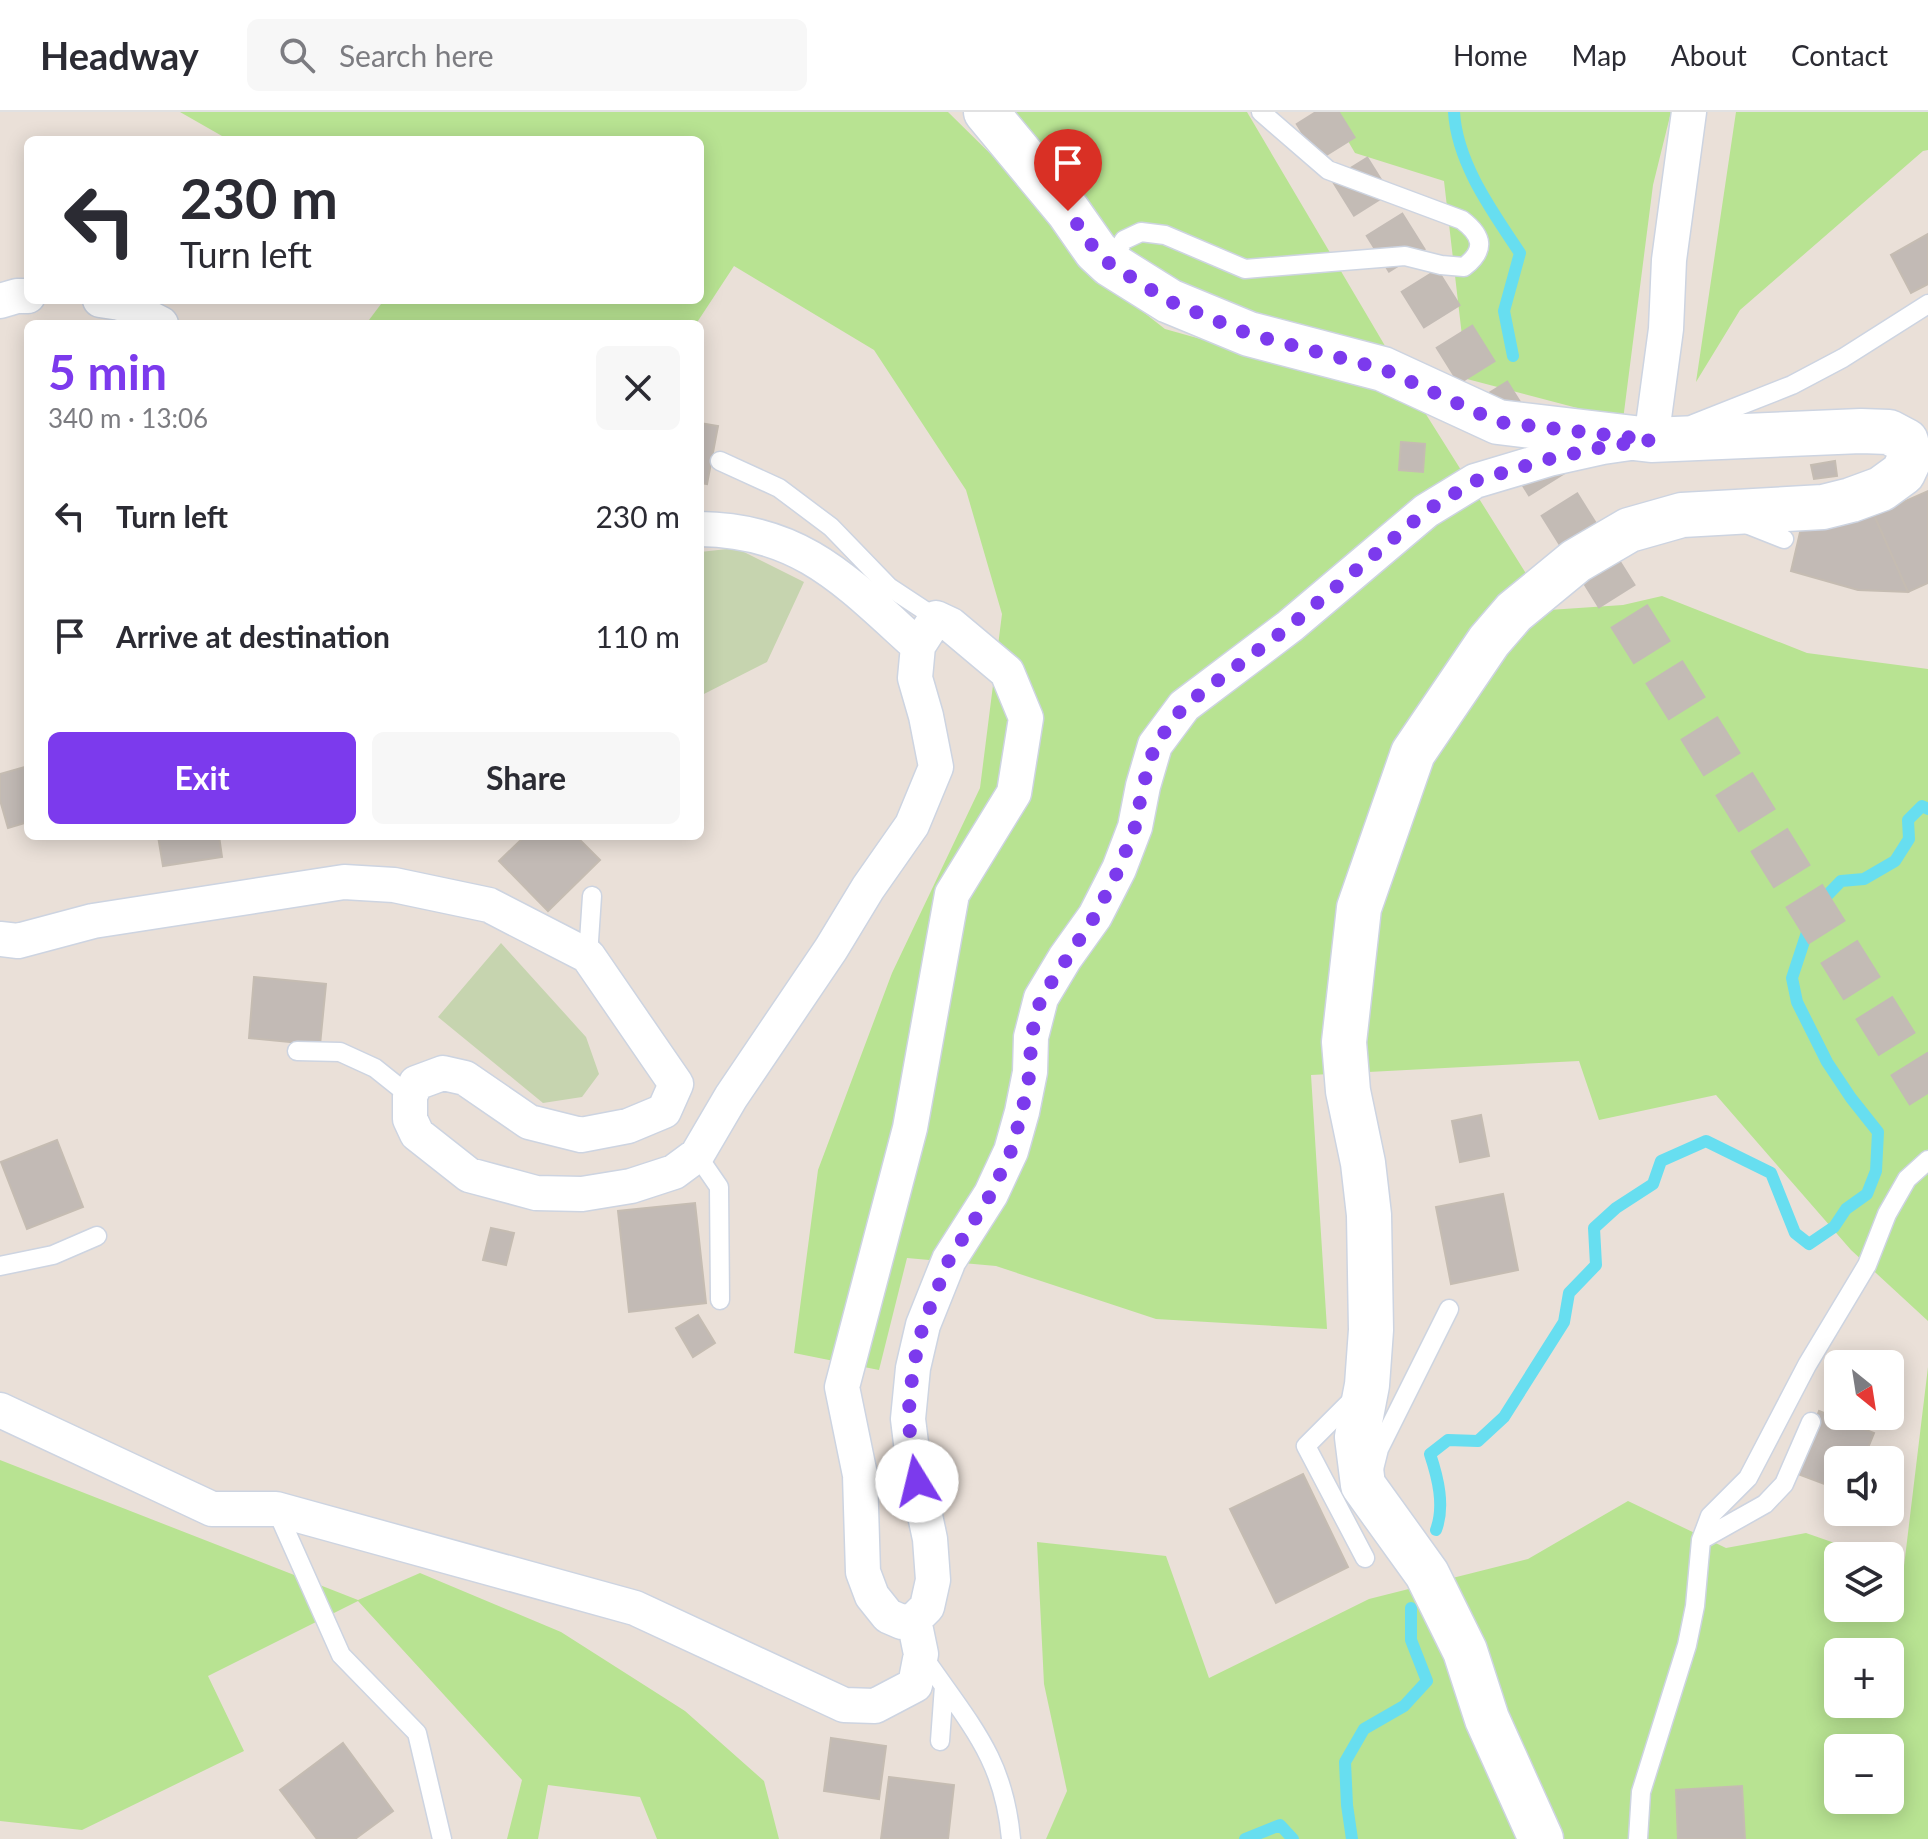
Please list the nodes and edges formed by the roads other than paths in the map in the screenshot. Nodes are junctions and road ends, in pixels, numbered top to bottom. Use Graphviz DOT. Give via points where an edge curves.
graph roads {
  1 [pos="986,112"];
  2 [pos="1261,112"];
  3 [pos="1689,112"];
  4 [pos="1110,264"];
  5 [pos="24,296"];
  6 [pos="0,301"];
  7 [pos="122,304"];
  8 [pos="1928,304"];
  9 [pos="153,320"];
  10 [pos="1917,434"];
  11 [pos="1651,440"];
  12 [pos="720,461"];
  13 [pos="1719,513"];
  14 [pos="704,529"];
  15 [pos="1784,539"];
  16 [pos="927,632"];
  17 [pos="592,896"];
  18 [pos="0,939"];
  19 [pos="588,956"];
  20 [pos="297,1051"];
  21 [pos="410,1096"];
  22 [pos="697,1155"];
  23 [pos="1928,1160"];
  24 [pos="97,1236"];
  25 [pos="0,1266"];
  26 [pos="720,1300"];
  27 [pos="1449,1309"];
  28 [pos="0,1410"];
  29 [pos="1811,1422"];
  30 [pos="276,1509"];
  31 [pos="1701,1540"];
  32 [pos="1382,1547"];
  33 [pos="914,1620"];
  34 [pos="921,1654"];
  35 [pos="944,1686"];
  36 [pos="940,1741"];
  37 [pos="442,1839"];
  38 [pos="1011,1839"];
  39 [pos="1541,1839"];
  40 [pos="1638,1839"];
  1 -- 4 [label="street"];
  2 -- 4 [label="lane" via="1328,170 1462,220 1476,231 1480,245 1475,258 1464,267 1405,256 1245,269 1165,235 1141,232 1124,240"];
  3 -- 11 [label="street"];
  4 -- 11 [label="street" via="1169,301 1249,334 1383,369 1498,422"];
  5 -- 6 [label="street"];
  7 -- 9 [label="street"];
  8 -- 11 [label="lane" via="1792,385"];
  10 -- 11 [label="street" via="1861,431"];
  10 -- 13 [label="street" via="1903,473 1881,489 1823,507"];
  11 -- 33 [label="street" via="1549,459 1475,481 1438,503 1184,706 1155,745 1119,869 1041,998 1011,1151 949,1260 923,1325 908,1419 933,1580 927,1607"];
  12 -- 16 [label="lane" via="779,488 831,527"];
  13 -- 15 [label="lane"];
  13 -- 32 [label="street" via="1682,515 1629,530 1576,561 1514,612 1413,753 1359,908 1344,1042 1369,1215 1371,1330 1357,1437 1363,1485"];
  14 -- 16 [label="street" via="756,534 804,553"];
  16 -- 22 [label="street" via="915,678 936,767 912,825"];
  16 -- 33 [label="street" via="951,625 1007,672 1026,718 1014,793 952,894 910,1128 842,1387 860,1475 863,1572 872,1596 888,1616"];
  17 -- 19 [label="lane"];
  18 -- 19 [label="street" via="18,941 93,921 344,882 394,885 489,905"];
  19 -- 21 [label="street" via="676,1084 664,1111 628,1126 581,1135 529,1122 465,1078 443,1073 416,1083"];
  20 -- 21 [label="lane" via="340,1052 375,1068"];
  21 -- 22 [label="street" via="410,1119 417,1134 439,1153 469,1175 536,1193 582,1194 631,1186 674,1172"];
  22 -- 26 [label="lane" via="719,1187"];
  23 -- 31 [label="lane" via="1907,1179 1887,1214 1867,1265 1748,1478 1710,1516"];
  24 -- 25 [label="lane" via="53,1255"];
  27 -- 32 [label="lane" via="1379,1449 1372,1479"];
  28 -- 30 [label="street" via="212,1509"];
  29 -- 31 [label="lane" via="1784,1484 1765,1504"];
  30 -- 34 [label="street" via="635,1608 844,1705 875,1706 915,1685"];
  30 -- 37 [label="lane" via="341,1655 417,1733"];
  31 -- 40 [label="lane" via="1687,1645 1641,1792"];
  32 -- 39 [label="street" via="1427,1574 1465,1651 1487,1719"];
  33 -- 34 [label="street"];
  34 -- 35 [label="lane"];
  35 -- 36 [label="lane"];
  35 -- 38 [label="lane" via="982,1739 1004,1789"];
}
